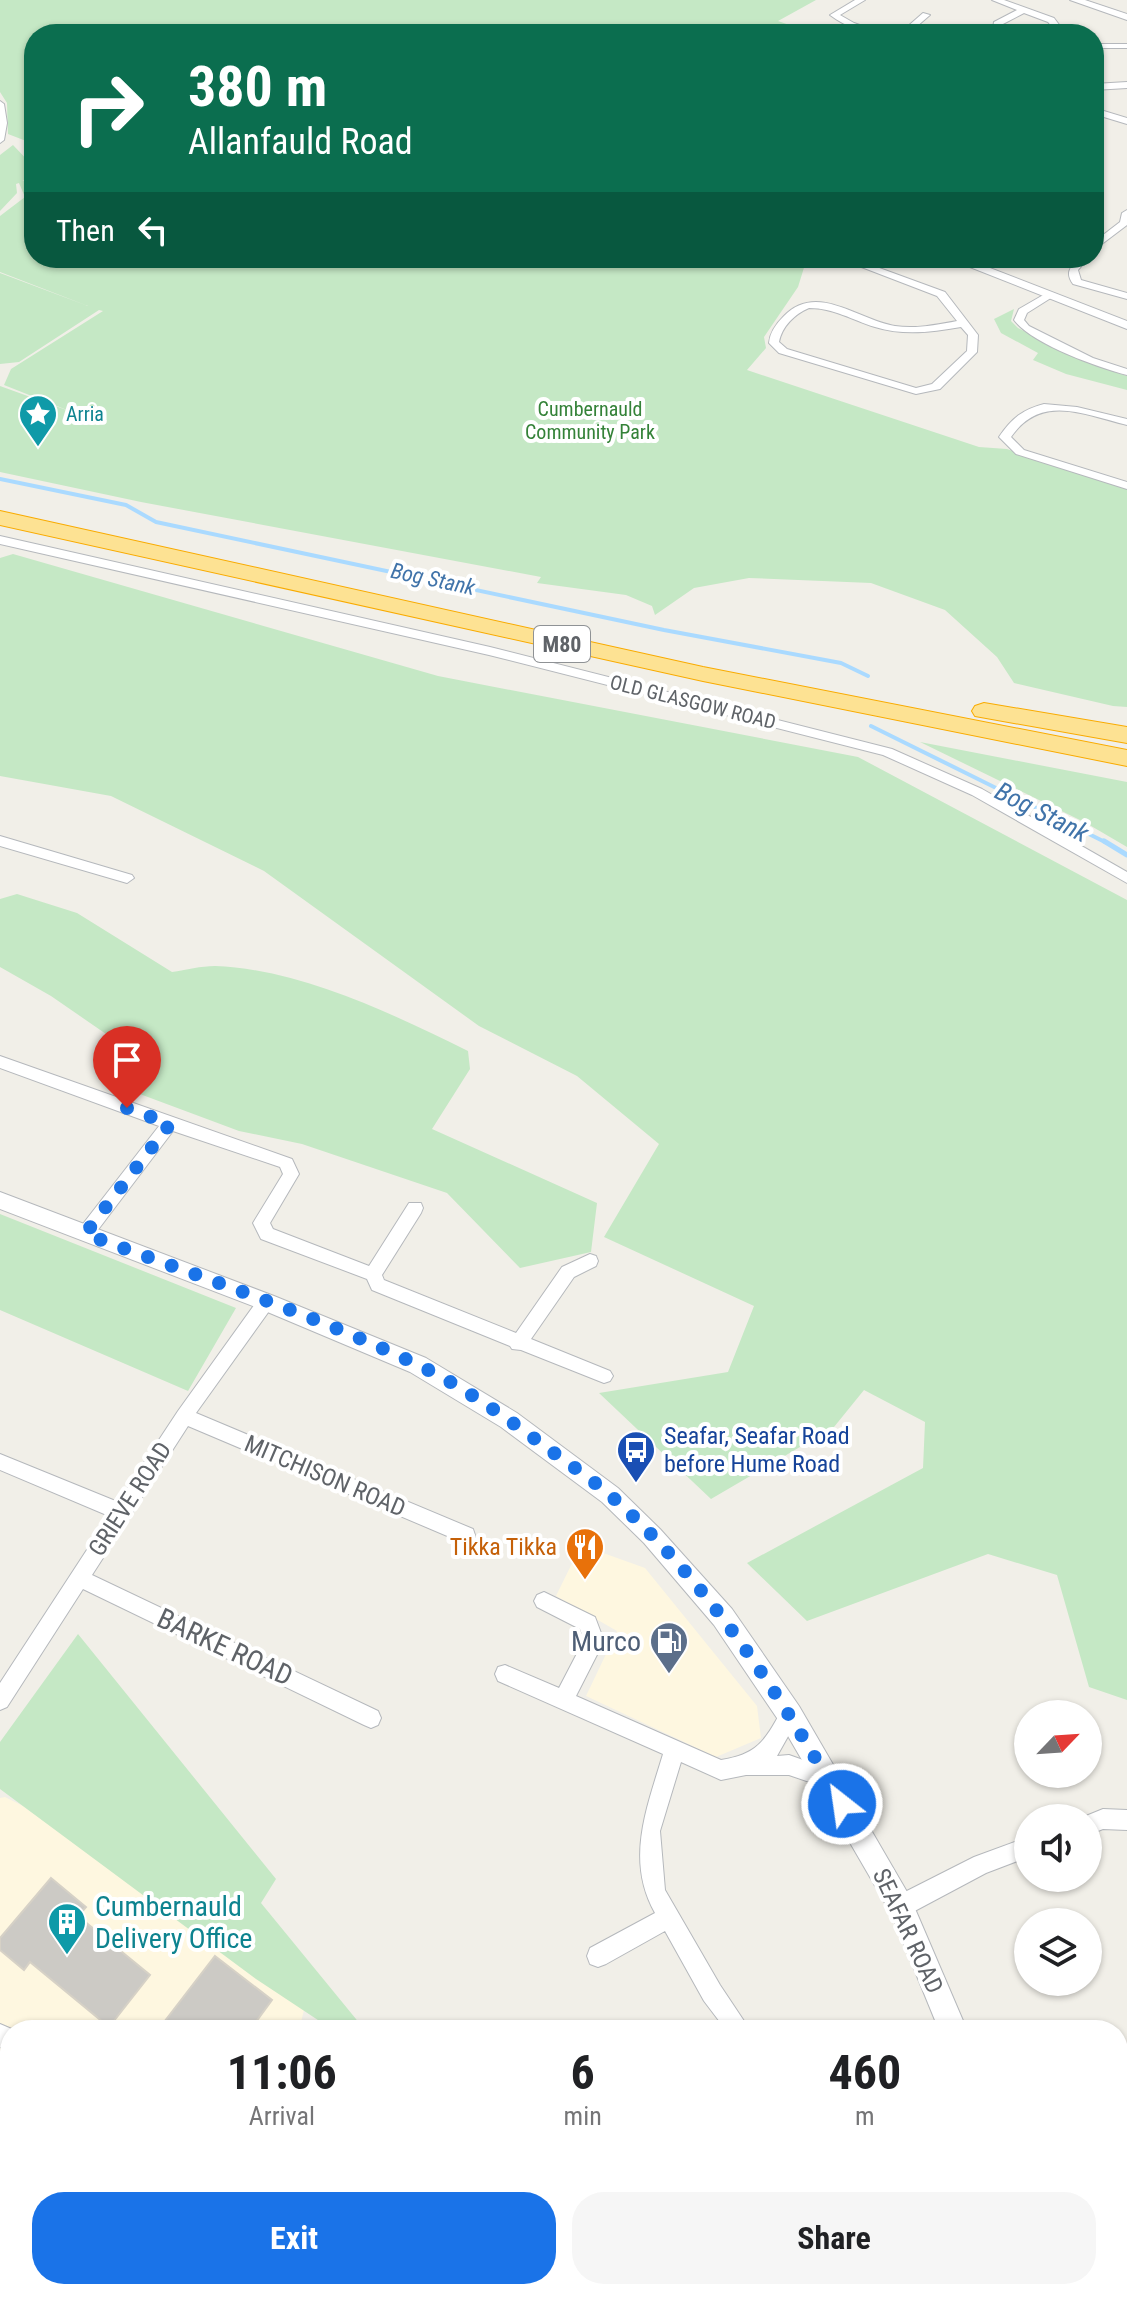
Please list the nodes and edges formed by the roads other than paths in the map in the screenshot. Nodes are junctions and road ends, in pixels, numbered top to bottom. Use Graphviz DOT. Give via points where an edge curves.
graph roads {
  1 [pos="861,0"];
  2 [pos="996,0"];
  3 [pos="1075,0"];
  4 [pos="1023,10"];
  5 [pos="926,15"];
  6 [pos="1127,17"];
  7 [pos="849,24"];
  8 [pos="915,24"];
  9 [pos="997,24"];
  10 [pos="1054,24"];
  11 [pos="1104,46"];
  12 [pos="1127,46"];
  13 [pos="1127,85"];
  14 [pos="1104,86"];
  15 [pos="0,104"];
  16 [pos="1104,114"];
  17 [pos="1127,121"];
  18 [pos="0,140"];
  19 [pos="1127,213"];
  20 [pos="1104,241"];
  21 [pos="870,268"];
  22 [pos="978,268"];
  23 [pos="1075,268"];
  24 [pos="1049,296"];
  25 [pos="1127,296"];
  26 [pos="964,323"];
  27 [pos="1127,325"];
  28 [pos="1127,372"];
  29 [pos="1127,422"];
  30 [pos="1127,486"];
  31 [pos="0,500"];
  32 [pos="0,518"];
  33 [pos="0,540"];
  34 [pos="1127,735"];
  35 [pos="1127,758"];
  36 [pos="0,841"];
  37 [pos="127,878"];
  38 [pos="1127,878"];
  39 [pos="0,1062"];
  40 [pos="170,1124"];
  41 [pos="0,1200"];
  42 [pos="415,1208"];
  43 [pos="85,1234"];
  44 [pos="590,1261"];
  45 [pos="373,1274"];
  46 [pos="266,1302"];
  47 [pos="518,1344"];
  48 [pos="604,1376"];
  49 [pos="184,1416"];
  50 [pos="0,1462"];
  51 [pos="121,1512"];
  52 [pos="466,1535"];
  53 [pos="79,1578"];
  54 [pos="544,1601"];
  55 [pos="505,1674"];
  56 [pos="565,1698"];
  57 [pos="0,1700"];
  58 [pos="790,1715"];
  59 [pos="371,1718"];
  60 [pos="674,1750"];
  61 [pos="751,1767"];
  62 [pos="828,1778"];
  63 [pos="1102,1819"];
  64 [pos="1127,1820"];
  65 [pos="1014,1852"];
  66 [pos="901,1906"];
  67 [pos="668,1918"];
  68 [pos="598,1956"];
  69 [pos="732,2020"];
  70 [pos="949,2020"];
  1 -- 7 [label="street" via="834,15"];
  2 -- 4 [label="street"];
  3 -- 6 [label="street"];
  4 -- 9 [label="street"];
  4 -- 10 [label="street"];
  5 -- 8 [label="street"];
  11 -- 12 [label="street"];
  13 -- 14 [label="street"];
  15 -- 18 [label="street"];
  16 -- 17 [label="street"];
  19 -- 20 [label="street"];
  21 -- 26 [label="street" via="941,294"];
  22 -- 24 [label="street"];
  23 -- 25 [label="street" via="1077,282"];
  24 -- 27 [label="street"];
  24 -- 28 [label="street" via="1023,311 1019,320 1025,328 1089,360"];
  26 -- 26 [label="street" via="973,335 972,352 936,387 916,391 835,369 774,343 789,315 808,306 834,307 888,328"];
  29 -- 30 [label="street" via="1058,406 1028,414 1005,437 1020,452"];
  31 -- 34 [label="highway, M80" via="670,650"];
  32 -- 35 [label="highway, M80" via="671,669"];
  33 -- 38 [label="street, OLD GLASGOW ROAD" via="490,651 887,752 977,792"];
  36 -- 37 [label="street"];
  39 -- 40 [label="street"];
  40 -- 43 [label="street"];
  40 -- 45 [label="street" via="286,1163 291,1174 261,1223 267,1234"];
  41 -- 43 [label="street, SEAFAR ROAD"];
  42 -- 45 [label="street"];
  43 -- 46 [label="street, SEAFAR ROAD"];
  44 -- 47 [label="street" via="568,1272"];
  45 -- 47 [label="street" via="378,1285"];
  46 -- 49 [label="street, GRIEVE ROAD"];
  46 -- 58 [label="street, SEAFAR ROAD" via="418,1365 509,1420 610,1495 723,1617"];
  47 -- 48 [label="street"];
  49 -- 51 [label="street, GRIEVE ROAD"];
  49 -- 52 [label="street, MITCHISON ROAD"];
  50 -- 51 [label="street"];
  51 -- 53 [label="street, GRIEVE ROAD"];
  53 -- 57 [label="street, GRIEVE ROAD"];
  53 -- 59 [label="street, BARKE ROAD"];
  54 -- 56 [label="street" via="588,1623 594,1641"];
  55 -- 56 [label="street"];
  56 -- 60 [label="street"];
  58 -- 61 [label="street" via="773,1746"];
  58 -- 62 [label="street, SEAFAR ROAD"];
  60 -- 61 [label="street" via="721,1770"];
  60 -- 67 [label="street" via="650,1831 655,1892"];
  61 -- 62 [label="street" via="789,1765"];
  62 -- 66 [label="street, SEAFAR ROAD"];
  63 -- 64 [label="street"];
  65 -- 66 [label="street"];
  66 -- 70 [label="street, SEAFAR ROAD"];
  67 -- 68 [label="street"];
  67 -- 69 [label="street"];
}
